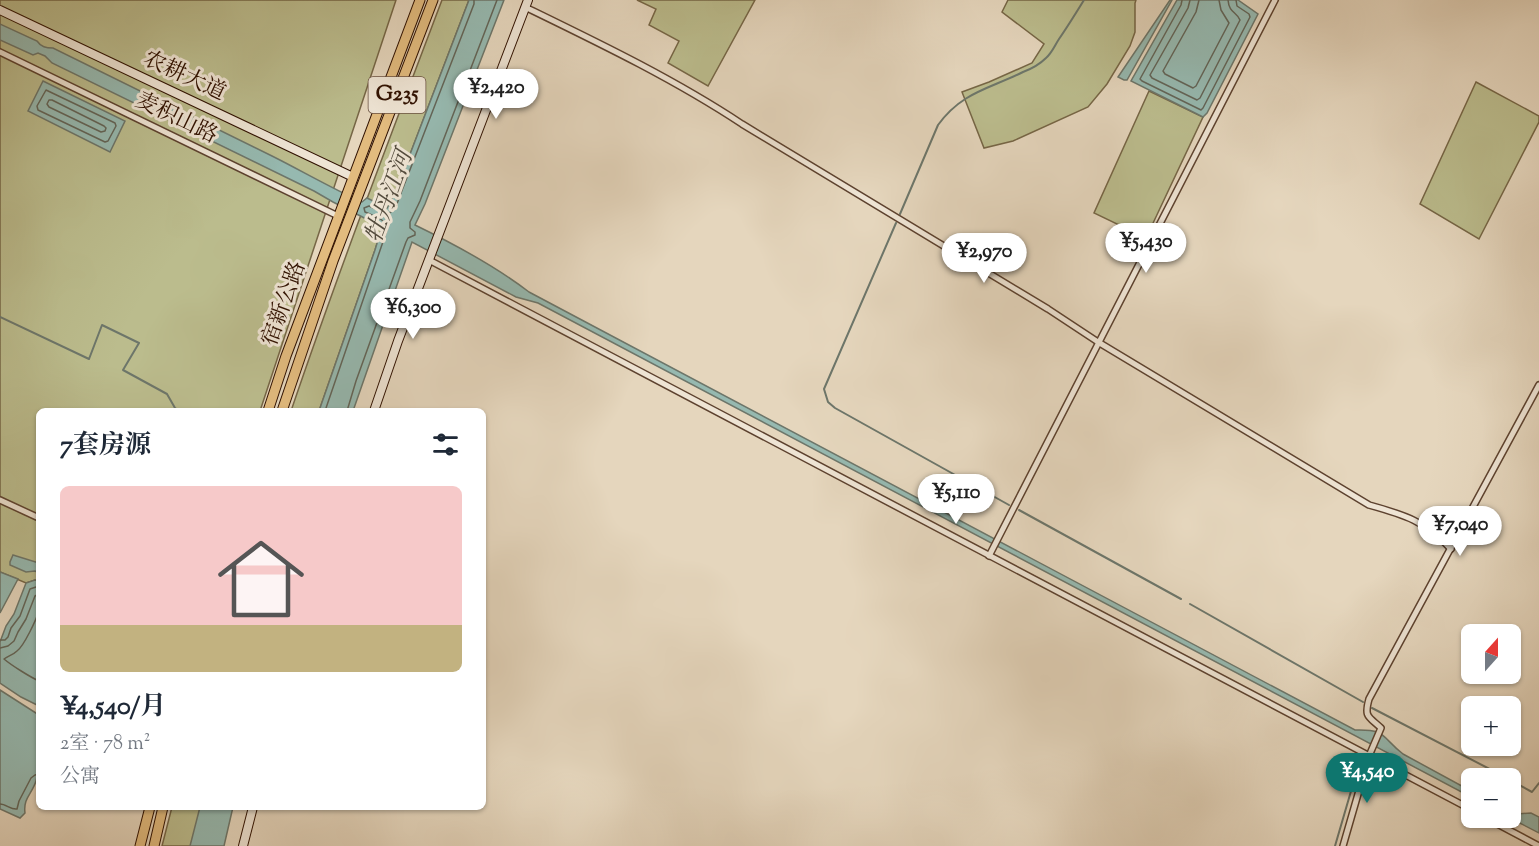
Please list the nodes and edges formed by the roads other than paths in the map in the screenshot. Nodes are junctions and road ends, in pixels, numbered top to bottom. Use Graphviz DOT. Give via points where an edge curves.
graph roads {
  1 [pos="420,0"];
  2 [pos="433,0"];
  3 [pos="1275,0"];
  4 [pos="526,4"];
  5 [pos="0,10"];
  6 [pos="0,52"];
  7 [pos="351,181"];
  8 [pos="339,214"];
  9 [pos="430,259"];
  10 [pos="1098,342"];
  11 [pos="1539,385"];
  12 [pos="269,408"];
  13 [pos="283,408"];
  14 [pos="376,408"];
  15 [pos="0,500"];
  16 [pos="36,517"];
  17 [pos="1451,549"];
  18 [pos="990,553"];
  19 [pos="1369,756"];
  20 [pos="1461,804"];
  21 [pos="149,810"];
  22 [pos="162,810"];
  23 [pos="252,810"];
  24 [pos="1505,828"];
  25 [pos="140,846"];
  26 [pos="154,846"];
  27 [pos="243,846"];
  28 [pos="1343,846"];
  29 [pos="1539,846"];
  1 -- 7 [label="highway, G235"];
  2 -- 13 [label="highway, 宿新公路 / G235" via="333,261"];
  3 -- 10 [label="street"];
  4 -- 9 [label="street"];
  4 -- 10 [label="street" via="693,93"];
  5 -- 7 [label="street, 农耕大道"];
  6 -- 8 [label="street, 麦积山路"];
  7 -- 8 [label="highway, 宿新公路"];
  8 -- 12 [label="highway, 宿新公路"];
  9 -- 14 [label="street"];
  9 -- 18 [label="street"];
  10 -- 17 [label="street" via="1369,505 1429,528"];
  10 -- 18 [label="street"];
  11 -- 17 [label="street"];
  15 -- 16 [label="street"];
  17 -- 19 [label="street" via="1369,699 1365,712 1381,729"];
  18 -- 19 [label="street"];
  19 -- 20 [label="street"];
  19 -- 28 [label="street"];
  21 -- 25 [label="highway"];
  22 -- 26 [label="highway"];
  23 -- 27 [label="street"];
  24 -- 29 [label="street"];
}
